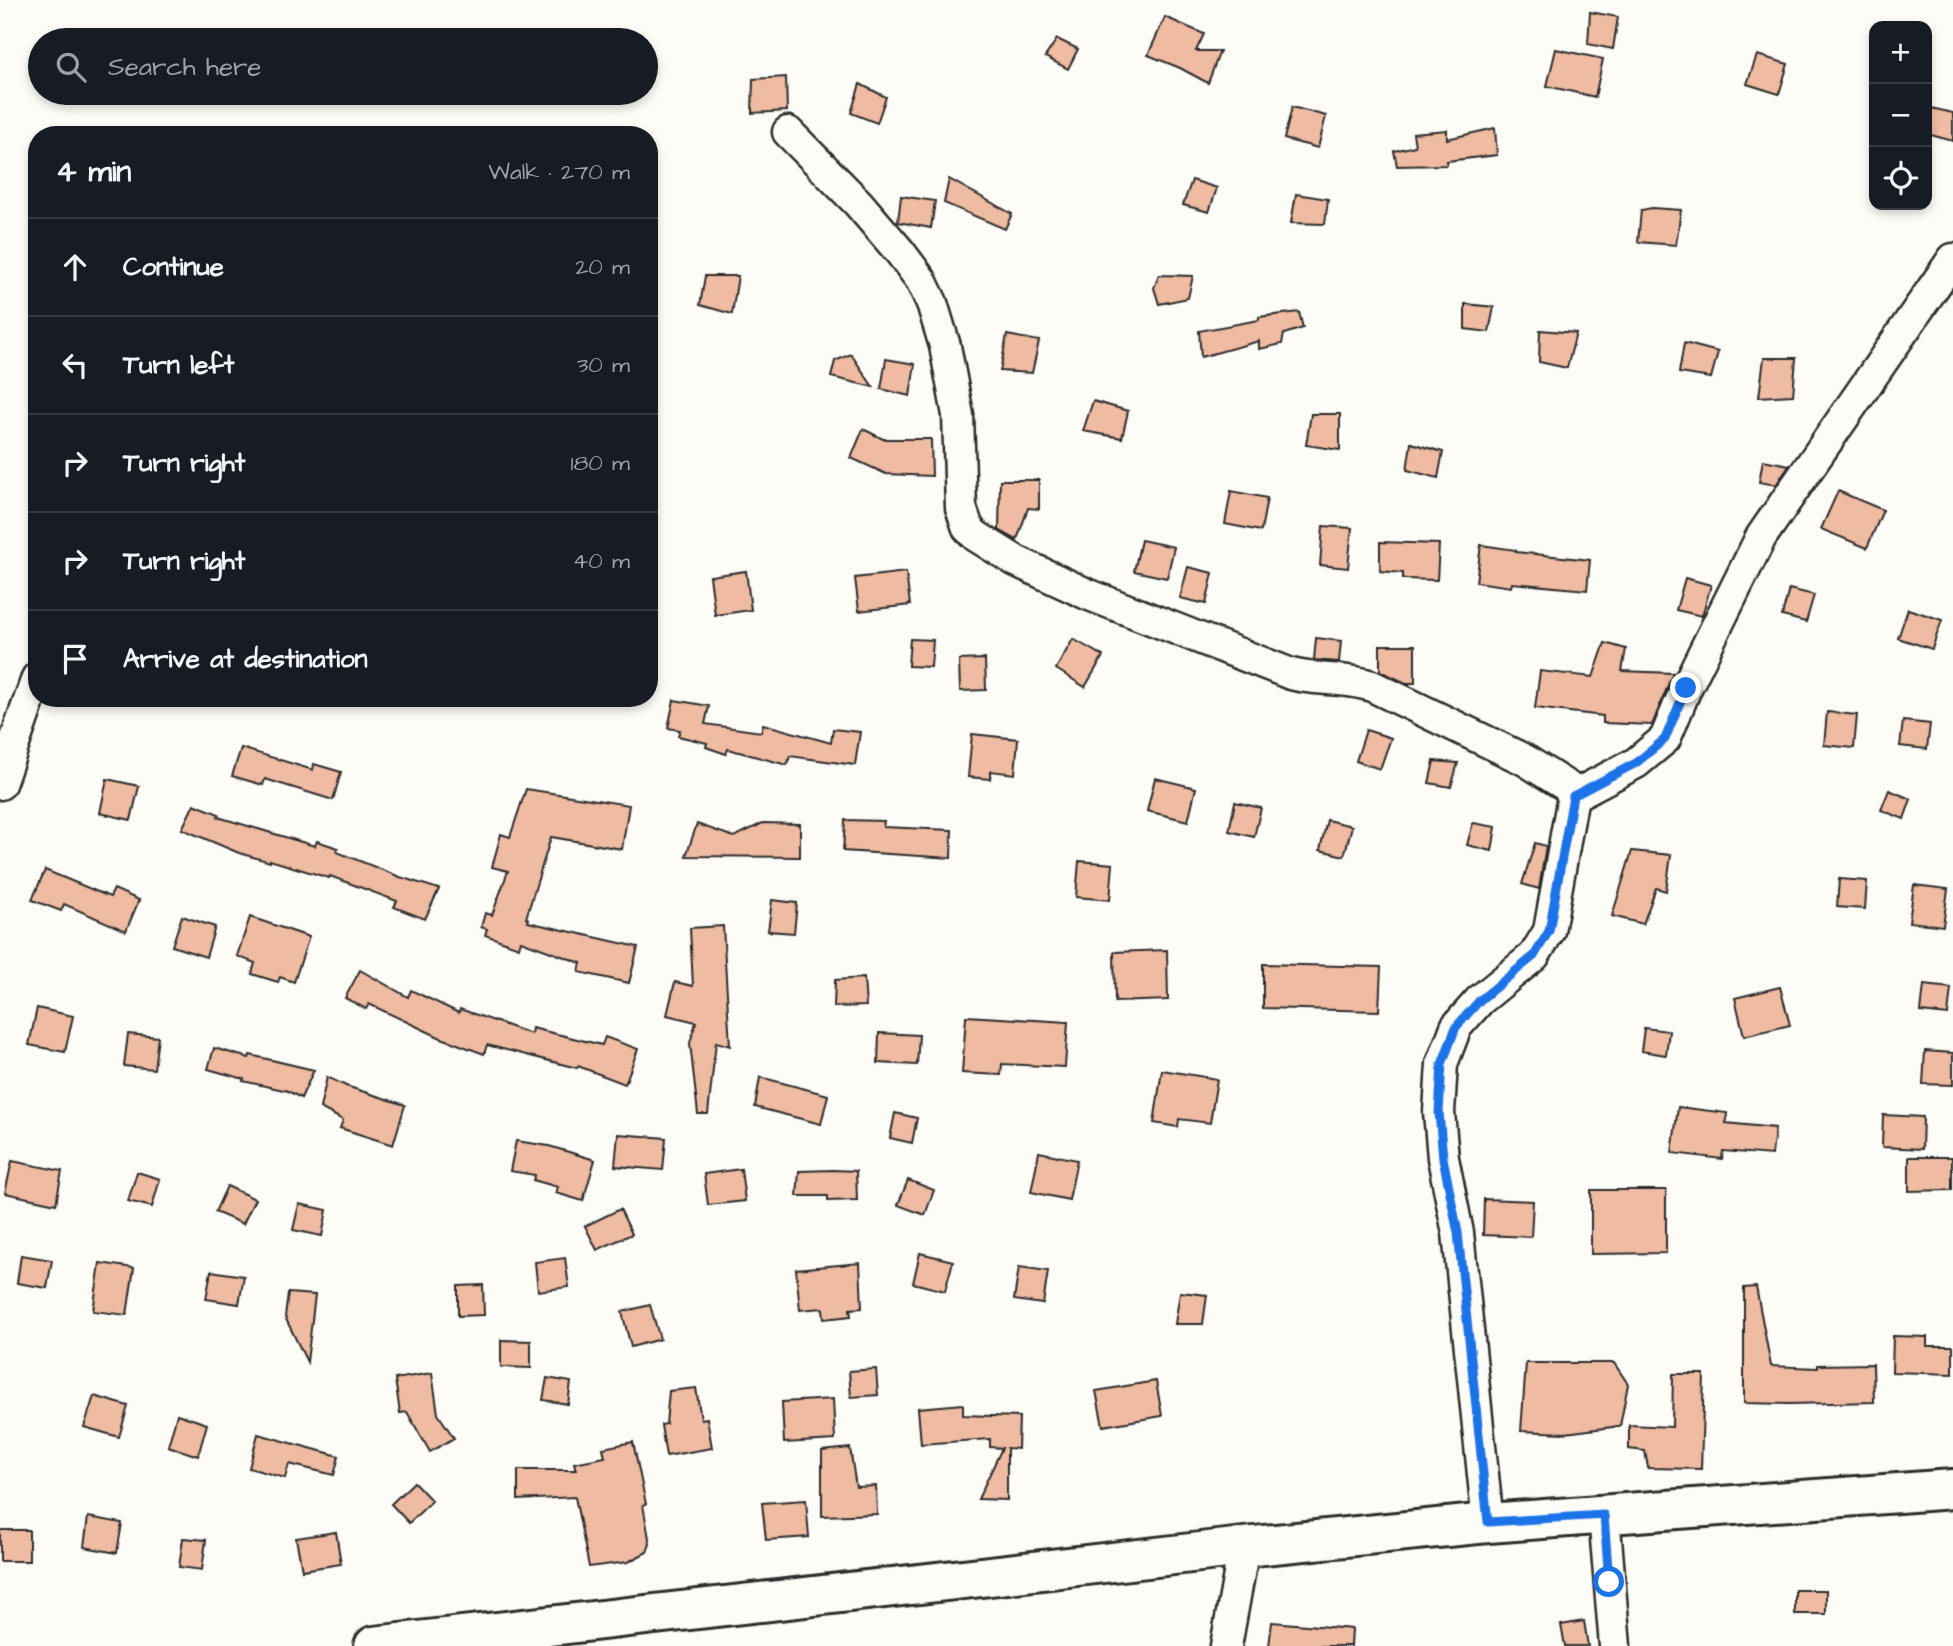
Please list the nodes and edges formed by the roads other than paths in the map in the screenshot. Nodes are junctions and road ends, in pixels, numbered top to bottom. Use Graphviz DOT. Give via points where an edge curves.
graph roads {
  1 [pos="788,132"];
  2 [pos="1953,259"];
  3 [pos="28,704"];
  4 [pos="0,784"];
  5 [pos="1573,796"];
  6 [pos="1953,1489"];
  7 [pos="1604,1515"];
  8 [pos="1488,1522"];
  9 [pos="1244,1547"];
  10 [pos="374,1646"];
  11 [pos="1226,1646"];
  12 [pos="1615,1646"];
  1 -- 5 [label="street" via="900,252 932,303 958,415 963,519 976,536 1016,561 1087,594 1270,666 1301,677 1372,686 1525,760 1568,787"];
  2 -- 5 [label="street" via="1761,537 1665,739 1636,763"];
  3 -- 4 [label="street"];
  5 -- 8 [label="street" via="1549,931 1534,956 1480,1000 1456,1027 1442,1064 1441,1135 1458,1233"];
  6 -- 7 [label="main road"];
  7 -- 8 [label="main road"];
  7 -- 12 [label="street"];
  8 -- 9 [label="main road"];
  9 -- 10 [label="main road"];
  9 -- 11 [label="street"];
}
